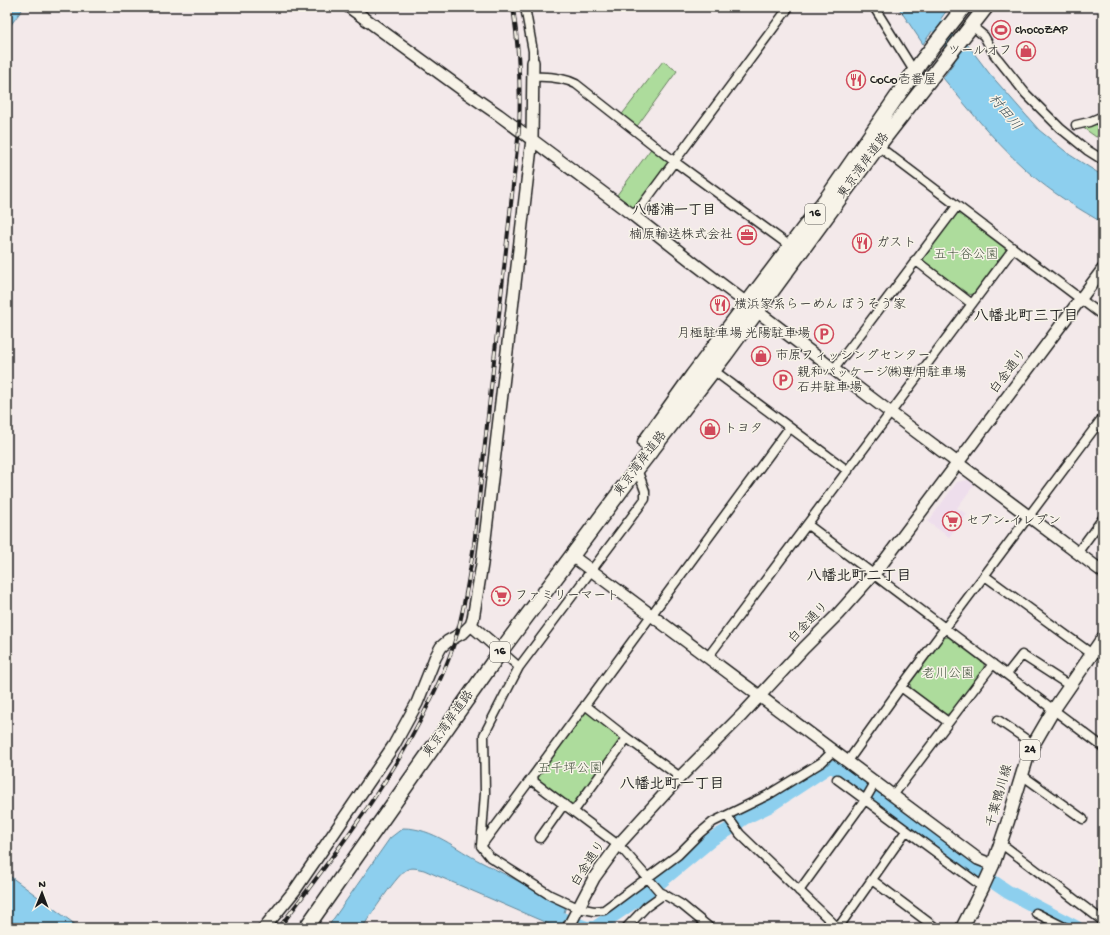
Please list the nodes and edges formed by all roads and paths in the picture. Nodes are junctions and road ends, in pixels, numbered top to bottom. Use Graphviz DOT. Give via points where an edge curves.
graph roads {
  1 [pos="349,7"];
  2 [pos="525,7"];
  3 [pos="789,7"];
  4 [pos="874,7"];
  5 [pos="975,7"];
  6 [pos="986,7"];
  7 [pos="965,20"];
  8 [pos="533,62"];
  9 [pos="923,70"];
  10 [pos="533,77"];
  11 [pos="1103,116"];
  12 [pos="1076,125"];
  13 [pos="532,139"];
  14 [pos="878,146"];
  15 [pos="1103,160"];
  16 [pos="674,162"];
  17 [pos="957,206"];
  18 [pos="634,216"];
  19 [pos="790,246"];
  20 [pos="1013,249"];
  21 [pos="915,260"];
  22 [pos="1103,269"];
  23 [pos="1081,299"];
  24 [pos="972,304"];
  25 [pos="752,307"];
  26 [pos="1103,316"];
  27 [pos="834,369"];
  28 [pos="713,370"];
  29 [pos="891,413"];
  30 [pos="1103,417"];
  31 [pos="789,428"];
  32 [pos="958,463"];
  33 [pos="637,469"];
  34 [pos="848,471"];
  35 [pos="1029,516"];
  36 [pos="1103,518"];
  37 [pos="808,524"];
  38 [pos="1078,552"];
  39 [pos="572,556"];
  40 [pos="592,571"];
  41 [pos="1103,572"];
  42 [pos="874,573"];
  43 [pos="985,576"];
  44 [pos="652,615"];
  45 [pos="471,625"];
  46 [pos="945,628"];
  47 [pos="1103,638"];
  48 [pos="497,648"];
  49 [pos="1092,654"];
  50 [pos="708,656"];
  51 [pos="993,664"];
  52 [pos="519,667"];
  53 [pos="1007,674"];
  54 [pos="1070,686"];
  55 [pos="901,687"];
  56 [pos="760,695"];
  57 [pos="585,705"];
  58 [pos="1054,709"];
  59 [pos="998,720"];
  60 [pos="948,722"];
  61 [pos="627,738"];
  62 [pos="1033,744"];
  63 [pos="1103,747"];
  64 [pos="834,750"];
  65 [pos="848,761"];
  66 [pos="533,776"];
  67 [pos="1020,776"];
  68 [pos="680,777"];
  69 [pos="837,779"];
  70 [pos="876,781"];
  71 [pos="894,794"];
  72 [pos="864,800"];
  73 [pos="564,804"];
  74 [pos="574,811"];
  75 [pos="727,816"];
  76 [pos="1083,819"];
  77 [pos="906,831"];
  78 [pos="540,838"];
  79 [pos="618,845"];
  80 [pos="1000,845"];
  81 [pos="481,846"];
  82 [pos="993,865"];
  83 [pos="650,880"];
  84 [pos="872,880"];
  85 [pos="985,882"];
  86 [pos="798,891"];
  87 [pos="662,893"];
  88 [pos="578,908"];
  89 [pos="1036,913"];
  90 [pos="1103,920"];
  91 [pos="569,927"];
  92 [pos="264,928"];
  93 [pos="296,928"];
  94 [pos="306,928"];
  95 [pos="626,928"];
  96 [pos="710,928"];
  97 [pos="838,928"];
  98 [pos="936,928"];
  99 [pos="962,928"];
  100 [pos="1066,928"];
  1 -- 13 [label="street"];
  2 -- 8 [label="street"];
  3 -- 16 [label="street"];
  4 -- 9 [label="street"];
  5 -- 7 [label="highway, 16"];
  6 -- 7 [label="highway, 東京湾岸道路 / 16"];
  7 -- 9 [label="highway, 東京湾岸道路 / 16"];
  7 -- 15 [label="street" via="984,36 994,54 1026,94 1060,128"];
  8 -- 10 [label="street"];
  9 -- 14 [label="highway, 東京湾岸道路 / 16"];
  9 -- 19 [label="highway, 東京湾岸道路 / 16" via="879,122 829,196"];
  10 -- 13 [label="street"];
  10 -- 16 [label="street" via="561,78 576,84"];
  11 -- 12 [label="street"];
  13 -- 18 [label="street"];
  13 -- 45 [label="street" via="482,564"];
  14 -- 17 [label="street"];
  14 -- 25 [label="highway, 東京湾岸道路 / 16" via="792,264"];
  16 -- 18 [label="street"];
  16 -- 19 [label="street"];
  17 -- 20 [label="street"];
  17 -- 21 [label="street"];
  18 -- 25 [label="street"];
  19 -- 25 [label="highway, 東京湾岸道路 / 16"];
  20 -- 23 [label="street"];
  20 -- 24 [label="street"];
  21 -- 24 [label="street"];
  21 -- 27 [label="street"];
  22 -- 23 [label="street, 白金通り"];
  23 -- 26 [label="street"];
  23 -- 32 [label="street, 白金通り"];
  24 -- 29 [label="street"];
  25 -- 27 [label="street"];
  25 -- 28 [label="highway, 東京湾岸道路 / 16"];
  25 -- 48 [label="highway, 東京湾岸道路 / 16" via="693,375"];
  27 -- 29 [label="street"];
  28 -- 31 [label="street"];
  28 -- 33 [label="highway, 東京湾岸道路 / 16"];
  29 -- 32 [label="street"];
  29 -- 34 [label="street"];
  30 -- 35 [label="street"];
  31 -- 34 [label="street"];
  31 -- 44 [label="street"];
  32 -- 35 [label="street"];
  32 -- 42 [label="street, 白金通り"];
  33 -- 39 [label="highway, 東京湾岸道路 / 16"];
  33 -- 40 [label="street" via="645,490 645,499"];
  34 -- 37 [label="street"];
  35 -- 38 [label="street"];
  35 -- 43 [label="street"];
  36 -- 38 [label="street"];
  37 -- 42 [label="street"];
  37 -- 50 [label="street"];
  38 -- 41 [label="street"];
  39 -- 40 [label="street"];
  39 -- 48 [label="highway, 東京湾岸道路 / 16"];
  40 -- 44 [label="street"];
  40 -- 52 [label="street"];
  42 -- 46 [label="street"];
  42 -- 56 [label="street, 白金通り"];
  43 -- 46 [label="street"];
  43 -- 49 [label="street"];
  44 -- 50 [label="street"];
  44 -- 57 [label="street"];
  45 -- 48 [label="street"];
  45 -- 92 [label="street" via="440,647 417,703 394,745 295,890"];
  46 -- 51 [label="street"];
  46 -- 55 [label="street"];
  47 -- 49 [label="main road, 千葉鴨川線 / 24"];
  48 -- 52 [label="street"];
  48 -- 93 [label="highway, 東京湾岸道路 / 16"];
  48 -- 94 [label="highway, 東京湾岸道路 / 16"];
  49 -- 54 [label="main road, 千葉鴨川線 / 24"];
  50 -- 56 [label="street"];
  51 -- 53 [label="street"];
  51 -- 60 [label="street"];
  52 -- 81 [label="street" via="484,735 485,793"];
  53 -- 54 [label="street" via="1022,655"];
  53 -- 58 [label="street"];
  54 -- 58 [label="main road, 千葉鴨川線 / 24"];
  55 -- 60 [label="street"];
  55 -- 65 [label="street"];
  56 -- 64 [label="street"];
  56 -- 68 [label="street, 白金通り"];
  57 -- 61 [label="street"];
  57 -- 66 [label="street"];
  58 -- 62 [label="main road, 千葉鴨川線 / 24"];
  58 -- 63 [label="street"];
  59 -- 62 [label="street"];
  60 -- 71 [label="street"];
  61 -- 68 [label="street"];
  61 -- 74 [label="street"];
  62 -- 67 [label="main road, 千葉鴨川線 / 24"];
  64 -- 65 [label="street"];
  64 -- 75 [label="street" via="822,762 768,795"];
  65 -- 70 [label="street"];
  66 -- 73 [label="street" via="534,782"];
  66 -- 81 [label="street"];
  67 -- 76 [label="street"];
  67 -- 80 [label="main road, 千葉鴨川線 / 24"];
  68 -- 79 [label="street, 白金通り"];
  69 -- 72 [label="street"];
  70 -- 71 [label="street"];
  70 -- 72 [label="street"];
  71 -- 82 [label="street" via="978,859"];
  72 -- 77 [label="street"];
  72 -- 86 [label="street"];
  73 -- 74 [label="street"];
  73 -- 78 [label="street"];
  74 -- 79 [label="street"];
  75 -- 83 [label="street" via="713,822"];
  75 -- 86 [label="street" via="740,834"];
  77 -- 84 [label="street"];
  77 -- 85 [label="street"];
  79 -- 83 [label="street"];
  79 -- 88 [label="street, 白金通り" via="594,878"];
  80 -- 82 [label="main road, 千葉鴨川線 / 24"];
  80 -- 90 [label="street"];
  81 -- 88 [label="street" via="490,857 550,895"];
  82 -- 85 [label="main road, 千葉鴨川線 / 24"];
  83 -- 87 [label="street"];
  83 -- 88 [label="street" via="604,910"];
  84 -- 97 [label="street"];
  84 -- 98 [label="street"];
  85 -- 99 [label="main road, 千葉鴨川線 / 24"];
  86 -- 97 [label="street"];
  87 -- 95 [label="street"];
  87 -- 96 [label="street" via="682,905"];
  88 -- 91 [label="street, 白金通り"];
  89 -- 100 [label="street"];
}
